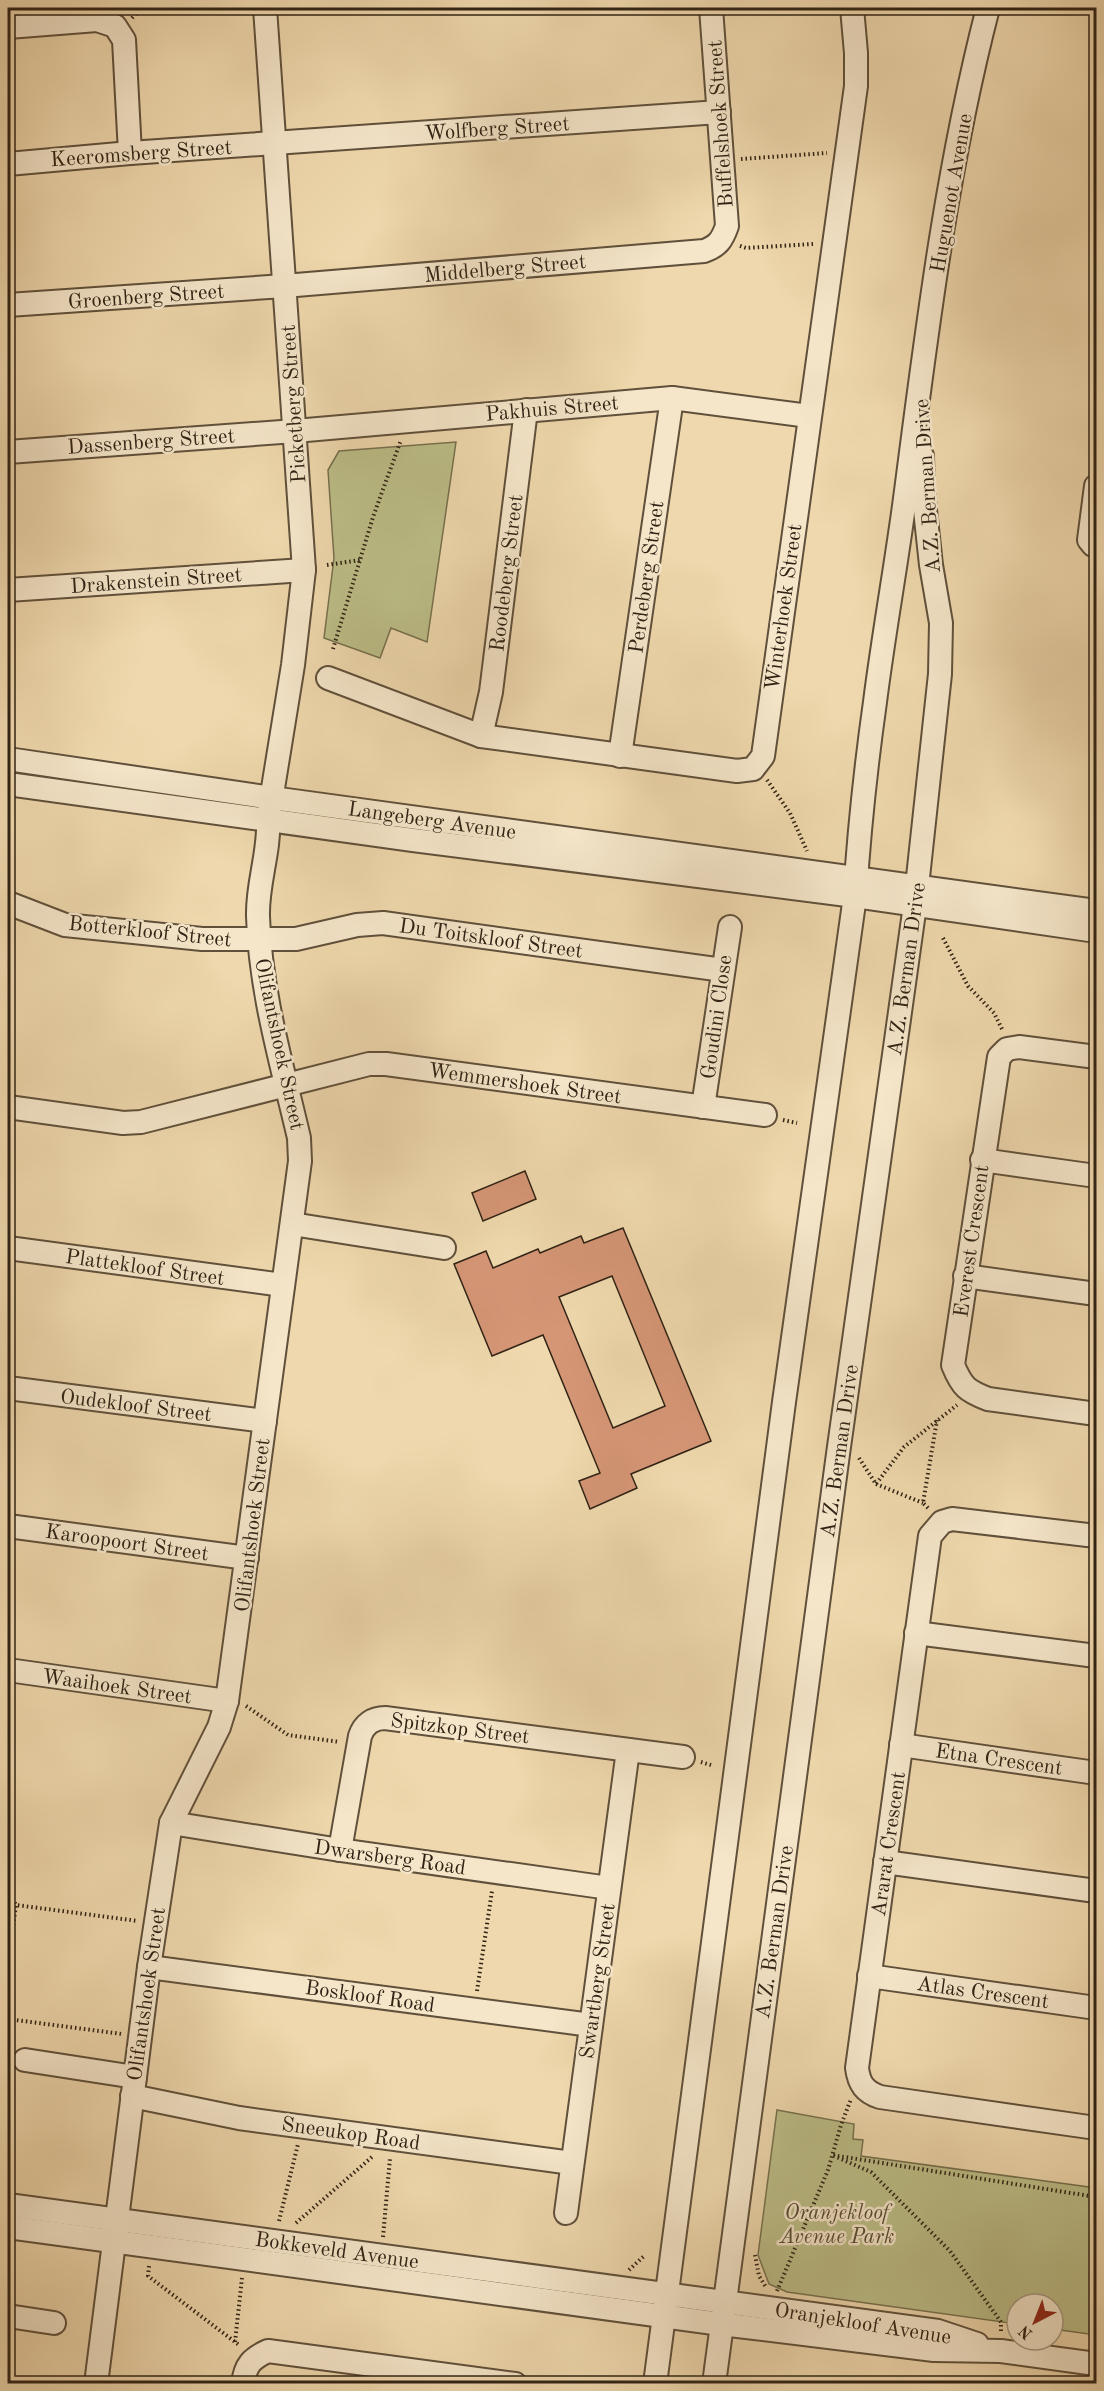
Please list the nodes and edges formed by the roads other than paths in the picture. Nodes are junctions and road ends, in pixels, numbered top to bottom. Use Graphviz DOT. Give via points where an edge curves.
graph roads {
  1 [pos="265,8"];
  2 [pos="711,8"];
  3 [pos="852,8"];
  4 [pos="988,8"];
  5 [pos="8,27"];
  6 [pos="719,112"];
  7 [pos="275,144"];
  8 [pos="130,153"];
  9 [pos="8,164"];
  10 [pos="723,240"];
  11 [pos="284,286"];
  12 [pos="8,305"];
  13 [pos="920,379"];
  14 [pos="672,398"];
  15 [pos="526,410"];
  16 [pos="809,416"];
  17 [pos="295,431"];
  18 [pos="8,452"];
  19 [pos="1096,486"];
  20 [pos="1096,546"];
  21 [pos="304,570"];
  22 [pos="8,590"];
  23 [pos="328,678"];
  24 [pos="481,736"];
  25 [pos="620,756"];
  26 [pos="8,759"];
  27 [pos="8,784"];
  28 [pos="270,809"];
  29 [pos="855,887"];
  30 [pos="916,896"];
  31 [pos="8,903"];
  32 [pos="1096,911"];
  33 [pos="730,927"];
  34 [pos="1096,931"];
  35 [pos="260,941"];
  36 [pos="723,970"];
  37 [pos="1096,1057"];
  38 [pos="287,1086"];
  39 [pos="8,1107"];
  40 [pos="703,1107"];
  41 [pos="765,1115"];
  42 [pos="982,1160"];
  43 [pos="1096,1176"];
  44 [pos="292,1224"];
  45 [pos="8,1248"];
  46 [pos="444,1248"];
  47 [pos="965,1276"];
  48 [pos="283,1285"];
  49 [pos="1096,1294"];
  50 [pos="8,1388"];
  51 [pos="1096,1414"];
  52 [pos="265,1421"];
  53 [pos="8,1526"];
  54 [pos="1096,1536"];
  55 [pos="247,1558"];
  56 [pos="916,1633"];
  57 [pos="1096,1656"];
  58 [pos="8,1671"];
  59 [pos="234,1702"];
  60 [pos="901,1745"];
  61 [pos="628,1750"];
  62 [pos="683,1757"];
  63 [pos="1096,1773"];
  64 [pos="171,1823"];
  65 [pos="340,1850"];
  66 [pos="885,1862"];
  67 [pos="609,1888"];
  68 [pos="1096,1891"];
  69 [pos="149,1967"];
  70 [pos="869,1976"];
  71 [pos="1096,2008"];
  72 [pos="591,2025"];
  73 [pos="25,2060"];
  74 [pos="133,2086"];
  75 [pos="1096,2128"];
  76 [pos="572,2163"];
  77 [pos="8,2205"];
  78 [pos="566,2213"];
  79 [pos="8,2228"];
  80 [pos="116,2231"];
  81 [pos="665,2305"];
  82 [pos="723,2313"];
  83 [pos="8,2316"];
  84 [pos="8,2321"];
  85 [pos="54,2323"];
  86 [pos="1001,2351"];
  87 [pos="1096,2364"];
  88 [pos="96,2384"];
  89 [pos="243,2384"];
  90 [pos="514,2384"];
  91 [pos="655,2384"];
  92 [pos="714,2384"];
  1 -- 7 [label="street, Picketberg Street"];
  2 -- 6 [label="street, Buffelshoek Street"];
  3 -- 16 [label="street, Winterhoek Street" via="856,86"];
  4 -- 13 [label="street, Huguenot Avenue" via="958,141"];
  5 -- 8 [label="street" via="97,20 115,26 124,40"];
  6 -- 7 [label="street, Wolfberg Street"];
  6 -- 10 [label="street, Buffelshoek Street" via="727,226"];
  7 -- 8 [label="street, Keeromsberg Street"];
  7 -- 11 [label="street, Picketberg Street"];
  8 -- 9 [label="street, Keeromsberg Street"];
  10 -- 11 [label="street, Middelberg Street" via="704,251"];
  11 -- 12 [label="street, Groenberg Street"];
  11 -- 17 [label="street, Picketberg Street"];
  13 -- 29 [label="street, A.Z. Berman Drive" via="860,815"];
  13 -- 30 [label="street, A.Z. Berman Drive" via="923,491 941,623 940,674"];
  14 -- 15 [label="street, Pakhuis Street"];
  14 -- 16 [label="street, Pakhuis Street"];
  14 -- 25 [label="street, Perdeberg Street"];
  15 -- 17 [label="street, Pakhuis Street"];
  15 -- 24 [label="street, Roodeberg Street"];
  16 -- 25 [label="street, Winterhoek Street" via="763,756 753,769 737,771"];
  17 -- 18 [label="street, Dassenberg Street"];
  17 -- 21 [label="street, Picketberg Street"];
  19 -- 20 [label="street" via="1089,540"];
  21 -- 22 [label="street, Drakenstein Street"];
  21 -- 28 [label="street, Picketberg Street"];
  23 -- 24 [label="street, Winterhoek Street"];
  24 -- 25 [label="street, Winterhoek Street"];
  26 -- 28 [label="street, Langeberg Avenue"];
  27 -- 28 [label="street, Langeberg Avenue"];
  28 -- 29 [label="street, Langeberg Avenue"];
  28 -- 35 [label="street, Olifantshoek Street" via="258,913"];
  29 -- 30 [label="street, Langeberg Avenue"];
  29 -- 81 [label="street, A.Z. Berman Drive"];
  30 -- 32 [label="street"];
  30 -- 34 [label="street"];
  30 -- 82 [label="street, A.Z. Berman Drive"];
  31 -- 35 [label="street, Botterkloof Street" via="65,925"];
  33 -- 36 [label="street, Goudini Close"];
  35 -- 36 [label="street, Du Toitskloof Street" via="296,939 383,923"];
  35 -- 38 [label="street, Olifantshoek Street" via="262,977"];
  36 -- 40 [label="street, Goudini Close"];
  37 -- 42 [label="street, Everest Crescent" via="1007,1049 997,1062"];
  38 -- 39 [label="street, Wemmershoek Street" via="123,1124"];
  38 -- 40 [label="street, Wemmershoek Street" via="369,1064 386,1064"];
  38 -- 44 [label="street, Olifantshoek Street" via="300,1161"];
  40 -- 41 [label="street, Wemmershoek Street"];
  42 -- 43 [label="street"];
  42 -- 47 [label="street, Everest Crescent"];
  44 -- 46 [label="street"];
  44 -- 48 [label="street, Olifantshoek Street"];
  45 -- 48 [label="street, Plattekloof Street"];
  47 -- 49 [label="street"];
  47 -- 51 [label="street, Everest Crescent" via="953,1365 961,1384 988,1399"];
  48 -- 52 [label="street, Olifantshoek Street"];
  50 -- 52 [label="street, Oudekloof Street"];
  52 -- 55 [label="street, Olifantshoek Street"];
  53 -- 55 [label="street, Karoopoort Street"];
  54 -- 56 [label="street, Ararat Crescent" via="964,1519 942,1522 928,1543"];
  55 -- 59 [label="street, Olifantshoek Street"];
  56 -- 57 [label="street"];
  56 -- 60 [label="street, Ararat Crescent"];
  58 -- 59 [label="street, Waaihoek Street"];
  59 -- 64 [label="street, Olifantshoek Street"];
  60 -- 63 [label="street, Etna Crescent"];
  60 -- 66 [label="street, Ararat Crescent"];
  61 -- 62 [label="street, Spitzkop Street"];
  61 -- 65 [label="street, Spitzkop Street" via="374,1719 362,1731"];
  61 -- 67 [label="street, Swartberg Street"];
  64 -- 65 [label="street, Dwarsberg Road"];
  64 -- 69 [label="street, Olifantshoek Street"];
  65 -- 67 [label="street, Dwarsberg Road"];
  66 -- 68 [label="street"];
  66 -- 70 [label="street, Ararat Crescent"];
  67 -- 72 [label="street, Swartberg Street"];
  69 -- 72 [label="street, Boskloof Road"];
  69 -- 74 [label="street, Olifantshoek Street"];
  70 -- 71 [label="street, Atlas Crescent"];
  70 -- 75 [label="street, Ararat Crescent" via="857,2068 859,2079 870,2094"];
  72 -- 76 [label="street, Swartberg Street"];
  73 -- 74 [label="street, Sneeukop Road"];
  74 -- 76 [label="street, Sneeukop Road" via="239,2118"];
  74 -- 80 [label="street, Olifantshoek Street"];
  76 -- 78 [label="street, Swartberg Street"];
  77 -- 80 [label="street, Bokkeveld Avenue"];
  79 -- 80 [label="street, Bokkeveld Avenue"];
  80 -- 81 [label="street, Bokkeveld Avenue" via="274,2241"];
  80 -- 81 [label="street, Bokkeveld Avenue" via="151,2247"];
  80 -- 88 [label="street, Olifantshoek Street"];
  81 -- 82 [label="street"];
  81 -- 91 [label="street, A.Z. Berman Drive"];
  82 -- 86 [label="street, Oranjekloof Avenue" via="934,2350"];
  82 -- 86 [label="street, Oranjekloof Avenue" via="776,2300 938,2331"];
  82 -- 92 [label="street, A.Z. Berman Drive"];
  83 -- 84 [label="street"];
  83 -- 85 [label="street"];
  86 -- 87 [label="street, Oranjekloof Avenue"];
  89 -- 90 [label="street" via="244,2373 253,2358 268,2351"];
}
